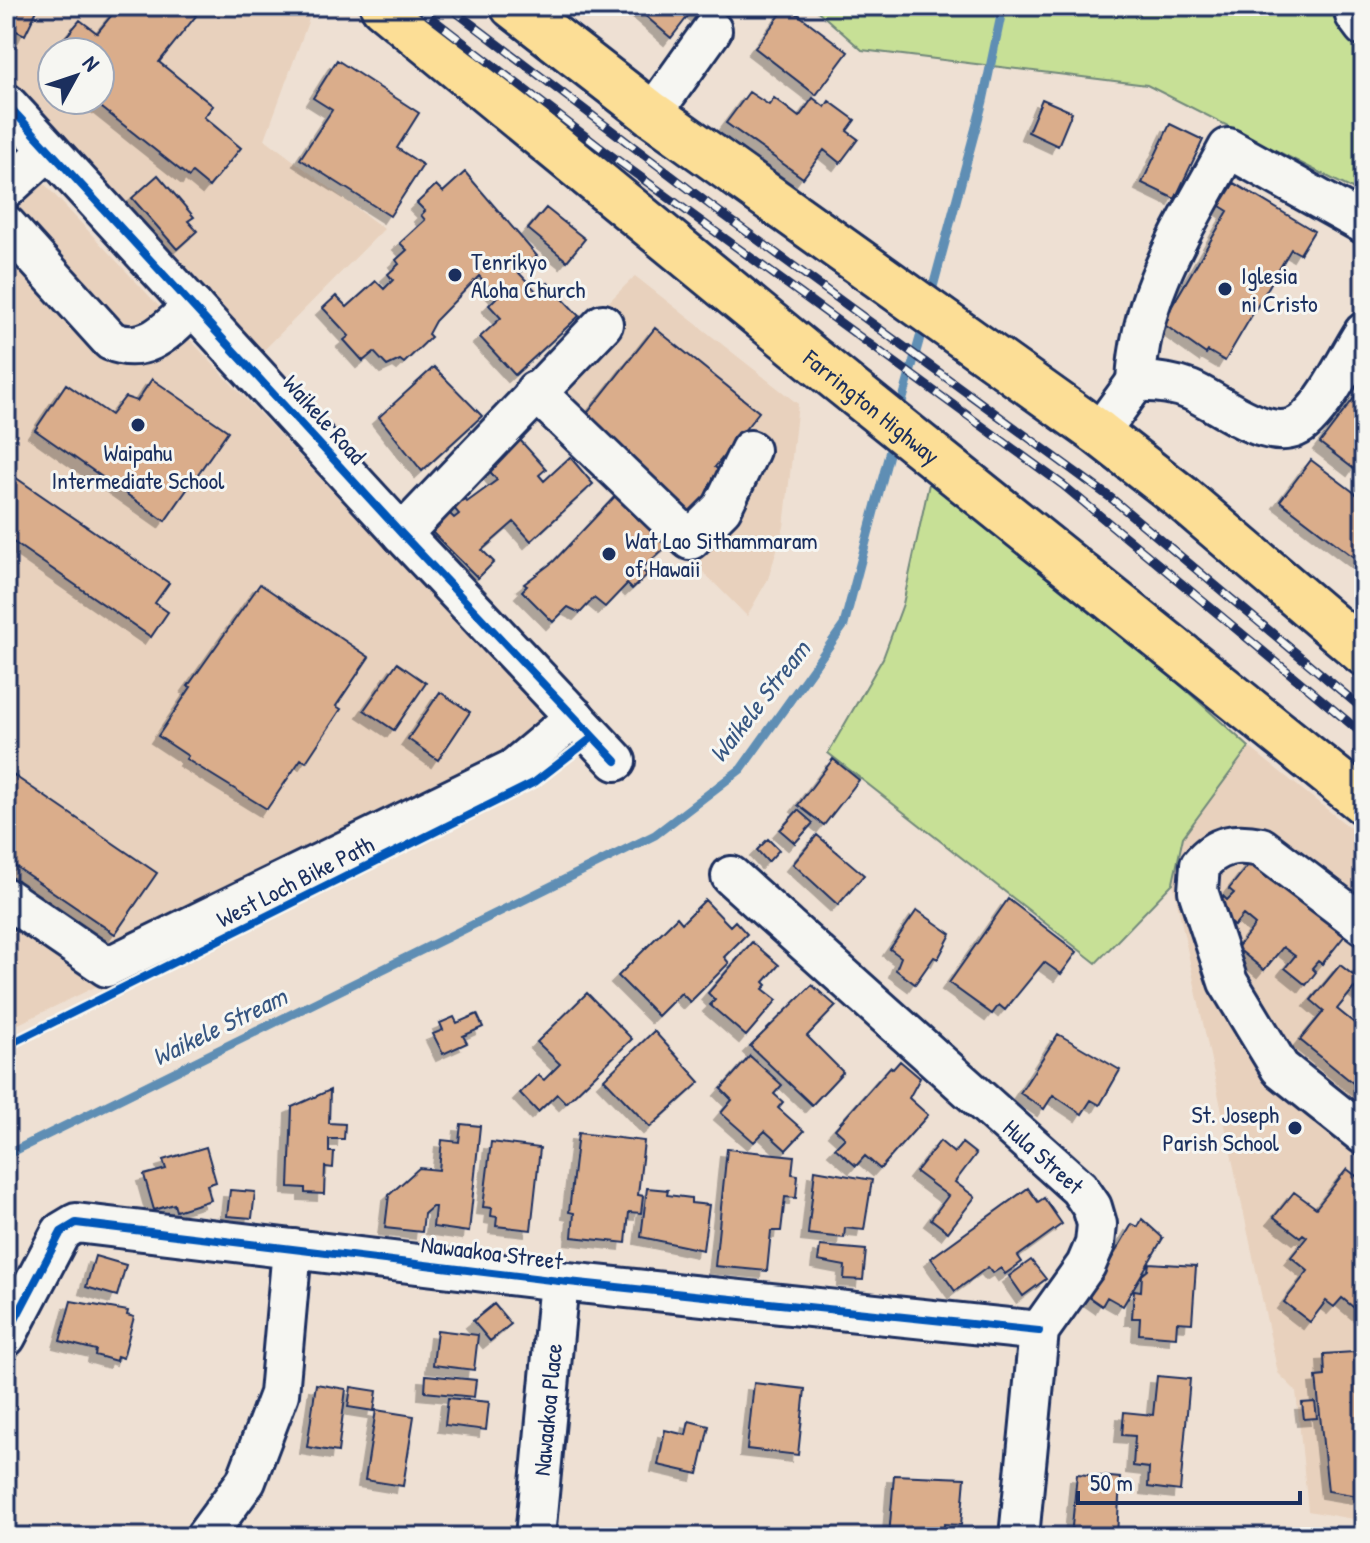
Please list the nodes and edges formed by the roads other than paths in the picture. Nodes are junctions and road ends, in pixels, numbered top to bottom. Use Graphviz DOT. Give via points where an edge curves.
graph roads {
  1 [pos="383,6"];
  2 [pos="513,6"];
  3 [pos="1357,6"];
  4 [pos="1364,27"];
  5 [pos="712,30"];
  6 [pos="6,103"];
  7 [pos="652,114"];
  8 [pos="49,150"];
  9 [pos="6,189"];
  10 [pos="1364,224"];
  11 [pos="6,225"];
  12 [pos="193,306"];
  13 [pos="603,324"];
  14 [pos="1364,332"];
  15 [pos="1136,382"];
  16 [pos="535,391"];
  17 [pos="1099,433"];
  18 [pos="750,450"];
  19 [pos="402,534"];
  20 [pos="1364,653"];
  21 [pos="575,717"];
  22 [pos="616,761"];
  23 [pos="1364,802"];
  24 [pos="731,876"];
  25 [pos="6,898"];
  26 [pos="1364,925"];
  27 [pos="1364,1135"];
  28 [pos="292,1249"];
  29 [pos="559,1281"];
  30 [pos="1039,1331"];
  31 [pos="6,1337"];
  32 [pos="205,1537"];
  33 [pos="535,1537"];
  34 [pos="1019,1537"];
  1 -- 23 [label="main road, Farrington Highway"];
  2 -- 7 [label="main road"];
  3 -- 4 [label="street" via="1355,15"];
  5 -- 7 [label="street"];
  6 -- 8 [label="street, Waikele Road"];
  7 -- 17 [label="main road"];
  8 -- 9 [label="street"];
  8 -- 12 [label="street, Waikele Road"];
  10 -- 15 [label="street" via="1228,148 1147,304"];
  11 -- 12 [label="street" via="111,341 149,344"];
  12 -- 19 [label="street, Waikele Road"];
  13 -- 16 [label="street"];
  14 -- 15 [label="street" via="1305,423 1289,429 1261,426 1190,390 1158,381"];
  15 -- 17 [label="street"];
  16 -- 18 [label="street" via="690,540 722,508"];
  16 -- 19 [label="street"];
  17 -- 20 [label="main road"];
  19 -- 21 [label="street, Waikele Road"];
  21 -- 22 [label="street, Waikele Road"];
  21 -- 25 [label="street" via="513,769 107,967"];
  24 -- 30 [label="street, Hula Street" via="1079,1188 1092,1207 1095,1244"];
  26 -- 27 [label="street" via="1261,847 1223,846 1200,865 1198,891 1228,982 1280,1068"];
  28 -- 29 [label="street, Nawaakoa Street"];
  28 -- 31 [label="street, Nawaakoa Street" via="76,1223 61,1232"];
  28 -- 32 [label="street" via="279,1394 246,1481"];
  29 -- 30 [label="street, Nawaakoa Street"];
  29 -- 33 [label="street, Nawaakoa Place"];
  30 -- 34 [label="street, Hula Street"];
}
